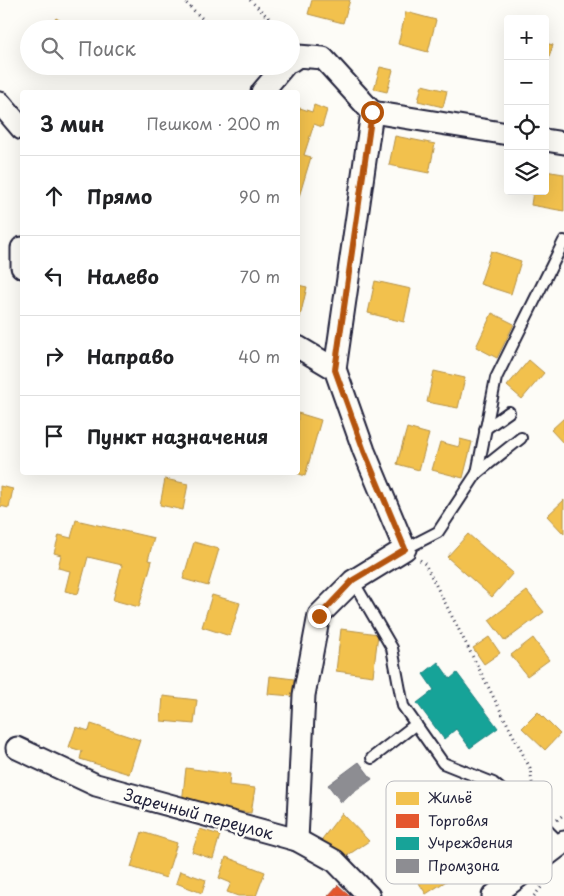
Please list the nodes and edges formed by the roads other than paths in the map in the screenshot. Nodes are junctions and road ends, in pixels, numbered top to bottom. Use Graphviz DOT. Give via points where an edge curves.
graph roads {
  1 [pos="300,56"];
  2 [pos="276,75"];
  3 [pos="264,90"];
  4 [pos="0,103"];
  5 [pos="372,112"];
  6 [pos="20,127"];
  7 [pos="504,133"];
  8 [pos="549,141"];
  9 [pos="564,143"];
  10 [pos="564,241"];
  11 [pos="300,348"];
  12 [pos="335,370"];
  13 [pos="509,412"];
  14 [pos="486,429"];
  15 [pos="520,438"];
  16 [pos="477,473"];
  17 [pos="405,549"];
  18 [pos="353,580"];
  19 [pos="416,724"];
  20 [pos="17,748"];
  21 [pos="372,758"];
  22 [pos="488,781"];
  23 [pos="552,833"];
  24 [pos="298,840"];
  25 [pos="563,843"];
  26 [pos="552,851"];
  27 [pos="509,884"];
  28 [pos="369,896"];
  29 [pos="493,896"];
  1 -- 5 [label="street" via="322,58"];
  2 -- 3 [label="street"];
  4 -- 6 [label="street"];
  5 -- 7 [label="street"];
  5 -- 12 [label="street"];
  8 -- 9 [label="street"];
  10 -- 14 [label="lane" via="496,378"];
  11 -- 12 [label="street"];
  12 -- 17 [label="street"];
  13 -- 14 [label="lane"];
  14 -- 16 [label="lane"];
  15 -- 16 [label="lane"];
  16 -- 17 [label="lane" via="438,532"];
  17 -- 18 [label="street"];
  18 -- 19 [label="lane" via="392,648 403,706"];
  18 -- 24 [label="street" via="319,616 304,696"];
  19 -- 21 [label="lane"];
  19 -- 22 [label="lane" via="443,763"];
  20 -- 24 [label="street, Заречный переулок" via="96,785"];
  23 -- 25 [label="lane"];
  24 -- 28 [label="street, Заречный переулок" via="335,862"];
  25 -- 26 [label="street"];
  27 -- 29 [label="street"];
}
